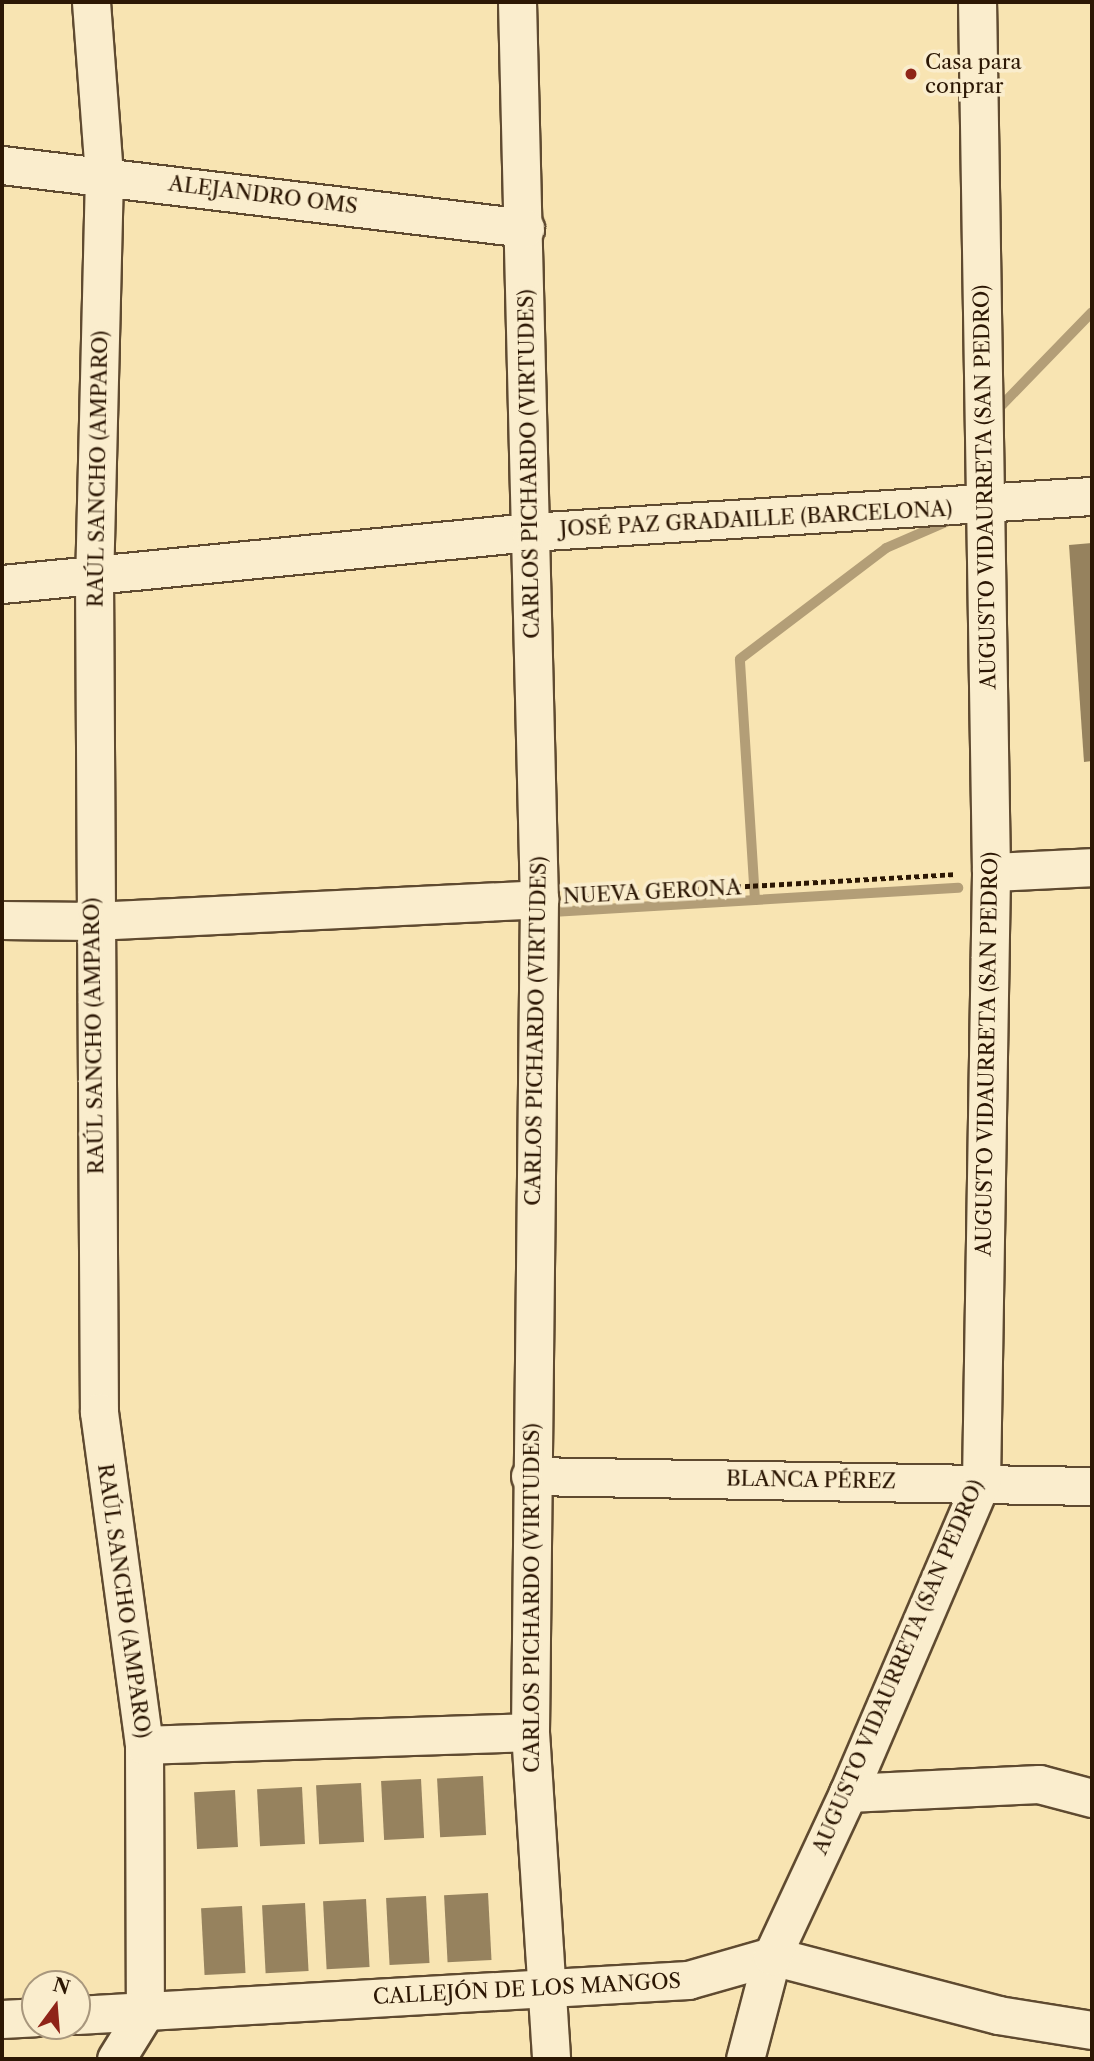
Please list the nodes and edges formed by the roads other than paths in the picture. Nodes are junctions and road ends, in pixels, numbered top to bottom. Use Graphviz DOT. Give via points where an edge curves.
graph roads {
  1 [pos="91,2"];
  2 [pos="517,2"];
  3 [pos="977,2"];
  4 [pos="2,165"];
  5 [pos="104,175"];
  6 [pos="525,228"];
  7 [pos="1092,496"];
  8 [pos="985,506"];
  9 [pos="530,532"];
  10 [pos="94,577"];
  11 [pos="2,584"];
  12 [pos="1092,867"];
  13 [pos="991,872"];
  14 [pos="539,899"];
  15 [pos="2,920"];
  16 [pos="93,921"];
  17 [pos="530,1476"];
  18 [pos="981,1483"];
  19 [pos="1092,1486"];
  20 [pos="530,1732"];
  21 [pos="144,1745"];
  22 [pos="848,1793"];
  23 [pos="1092,1798"];
  24 [pos="772,1956"];
  25 [pos="544,1987"];
  26 [pos="145,2011"];
  27 [pos="91,2014"];
  28 [pos="21,2018"];
  29 [pos="2,2019"];
  30 [pos="1092,2030"];
  31 [pos="116,2059"];
  32 [pos="551,2059"];
  33 [pos="745,2059"];
  1 -- 5 [label="street, RAÚL SANCHO (AMPARO)"];
  2 -- 6 [label="street, CARLOS PICHARDO (VIRTUDES)"];
  3 -- 8 [label="street, AUGUSTO VIDAURRETA (SAN PEDRO)"];
  4 -- 5 [label="street, ALEJANDRO OMS"];
  5 -- 6 [label="street, ALEJANDRO OMS"];
  5 -- 10 [label="street, RAÚL SANCHO (AMPARO)"];
  6 -- 9 [label="street, CARLOS PICHARDO (VIRTUDES)"];
  7 -- 8 [label="street, JOSÉ PAZ GRADAILLE (BARCELONA)"];
  8 -- 9 [label="street, JOSÉ PAZ GRADAILLE (BARCELONA)"];
  8 -- 13 [label="street, AUGUSTO VIDAURRETA (SAN PEDRO)"];
  9 -- 10 [label="street, JOSÉ PAZ GRADAILLE (BARCELONA)"];
  9 -- 14 [label="street, CARLOS PICHARDO (VIRTUDES)"];
  10 -- 11 [label="street, JOSÉ PAZ GRADAILLE (BARCELONA)"];
  10 -- 16 [label="street, RAÚL SANCHO (AMPARO)"];
  12 -- 13 [label="street"];
  13 -- 18 [label="street, AUGUSTO VIDAURRETA (SAN PEDRO)"];
  14 -- 16 [label="street, NUEVA GERONA"];
  14 -- 17 [label="street, CARLOS PICHARDO (VIRTUDES)"];
  15 -- 16 [label="street, NUEVA GERONA"];
  16 -- 21 [label="street, RAÚL SANCHO (AMPARO)" via="99,1412"];
  17 -- 18 [label="street, BLANCA PÉREZ"];
  17 -- 20 [label="street, CARLOS PICHARDO (VIRTUDES)"];
  18 -- 19 [label="street, BLANCA PÉREZ"];
  18 -- 22 [label="street, AUGUSTO VIDAURRETA (SAN PEDRO)"];
  20 -- 21 [label="street"];
  20 -- 25 [label="street, CARLOS PICHARDO (VIRTUDES)"];
  21 -- 26 [label="street, RAÚL SANCHO (AMPARO)"];
  22 -- 23 [label="street" via="1039,1784"];
  22 -- 24 [label="street, AUGUSTO VIDAURRETA (SAN PEDRO)"];
  24 -- 25 [label="street, CALLEJÓN DE LOS MANGOS" via="688,1980"];
  24 -- 30 [label="street" via="998,2015"];
  24 -- 33 [label="street, AUGUSTO VIDAURRETA (SAN PEDRO)"];
  25 -- 26 [label="street, CALLEJÓN DE LOS MANGOS"];
  25 -- 32 [label="street, CARLOS PICHARDO (VIRTUDES)"];
  26 -- 27 [label="street, CALLEJÓN DE LOS MANGOS"];
  26 -- 31 [label="street"];
  28 -- 29 [label="street"];
}
